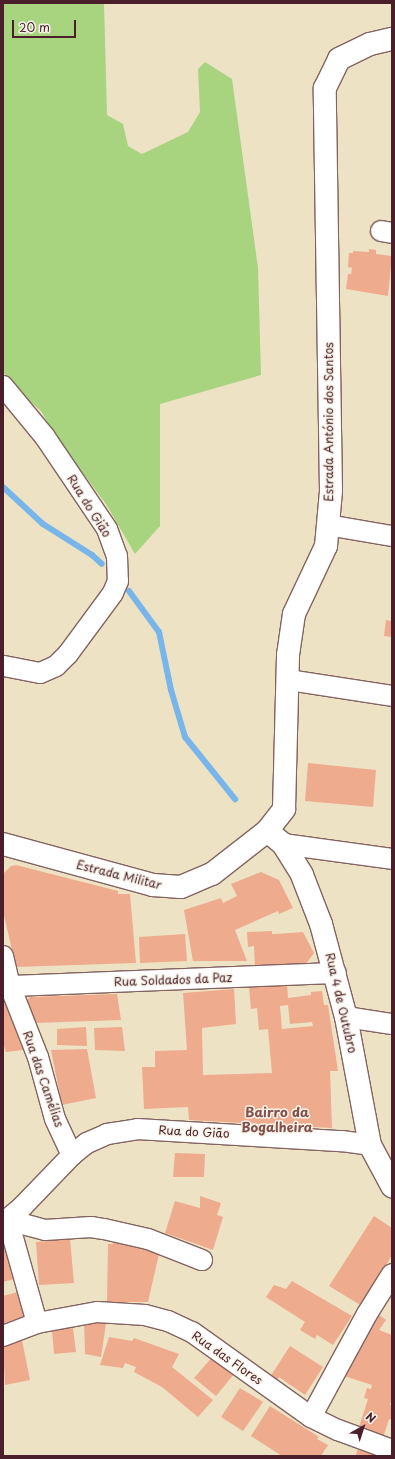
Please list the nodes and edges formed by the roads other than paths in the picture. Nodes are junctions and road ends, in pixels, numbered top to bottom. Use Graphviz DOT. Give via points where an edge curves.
graph roads {
  1 [pos="392,39"];
  2 [pos="3,386"];
  3 [pos="328,525"];
  4 [pos="392,536"];
  5 [pos="3,666"];
  6 [pos="288,680"];
  7 [pos="392,696"];
  8 [pos="275,837"];
  9 [pos="3,844"];
  10 [pos="392,859"];
  11 [pos="3,956"];
  12 [pos="336,973"];
  13 [pos="10,986"];
  14 [pos="346,1017"];
  15 [pos="392,1024"];
  16 [pos="370,1145"];
  17 [pos="72,1155"];
  18 [pos="392,1186"];
  19 [pos="5,1222"];
  20 [pos="202,1260"];
  21 [pos="392,1274"];
  22 [pos="37,1323"];
  23 [pos="3,1336"];
  24 [pos="311,1417"];
  25 [pos="392,1450"];
  1 -- 3 [label="street, Estrada António dos Santos" via="370,44 339,59 325,88 331,491"];
  2 -- 5 [label="street, Rua do Gião" via="45,437 107,529 117,556 118,581 99,611 56,666 40,673"];
  3 -- 4 [label="street"];
  3 -- 6 [label="street, Estrada António dos Santos" via="326,546 294,614"];
  6 -- 7 [label="street"];
  6 -- 8 [label="street, Estrada António dos Santos" via="284,809"];
  8 -- 9 [label="street, Estrada Militar" via="212,874 182,886 168,888"];
  8 -- 10 [label="street"];
  8 -- 12 [label="street, Rua 4 de Outubro" via="302,875"];
  11 -- 13 [label="street, Rua das Camélias"];
  12 -- 13 [label="street, Rua Soldados da Paz"];
  12 -- 14 [label="street, Rua 4 de Outubro"];
  13 -- 17 [label="street, Rua das Camélias" via="38,1057 55,1119"];
  14 -- 15 [label="street"];
  14 -- 16 [label="street, Rua 4 de Outubro"];
  16 -- 17 [label="street, Rua do Gião" via="342,1141 137,1129 106,1134 87,1143"];
  16 -- 18 [label="street, Rua 4 de Outubro"];
  17 -- 19 [label="street, Rua do Gião"];
  19 -- 20 [label="street" via="45,1230 91,1227 104,1229 148,1239"];
  19 -- 22 [label="street"];
  21 -- 24 [label="street" via="367,1314"];
  22 -- 23 [label="street, Rua das Flores"];
  22 -- 24 [label="street, Rua das Flores" via="97,1312 145,1315 168,1321 192,1332"];
  24 -- 25 [label="street, Rua das Flores"];
}
